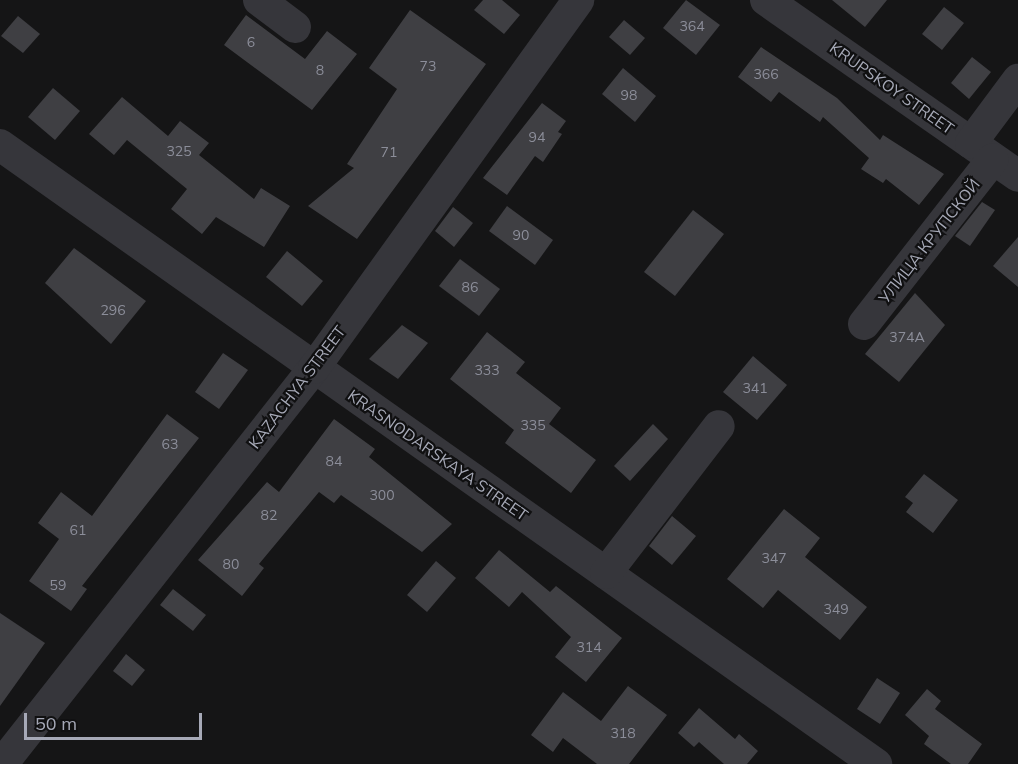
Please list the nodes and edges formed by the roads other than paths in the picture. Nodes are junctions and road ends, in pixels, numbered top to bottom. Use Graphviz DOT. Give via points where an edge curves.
graph roads {
  1 [pos="258,0"];
  2 [pos="578,0"];
  3 [pos="766,0"];
  4 [pos="295,27"];
  5 [pos="1018,80"];
  6 [pos="0,146"];
  7 [pos="994,160"];
  8 [pos="864,324"];
  9 [pos="314,368"];
  10 [pos="720,426"];
  11 [pos="606,573"];
  12 [pos="2,764"];
  13 [pos="876,764"];
  1 -- 4 [label="street"];
  2 -- 9 [label="street, KAZACHYA STREET"];
  3 -- 7 [label="street, KRUPSKOY STREET"];
  5 -- 7 [label="street, УЛИЦА КРУПСКОЙ"];
  6 -- 9 [label="street, KRASNODARSKAYA STREET"];
  7 -- 8 [label="street, УЛИЦА КРУПСКОЙ"];
  9 -- 11 [label="street, KRASNODARSKAYA STREET"];
  9 -- 12 [label="street, KAZACHYA STREET"];
  10 -- 11 [label="street"];
  11 -- 13 [label="street, KRASNODARSKAYA STREET"];
}
